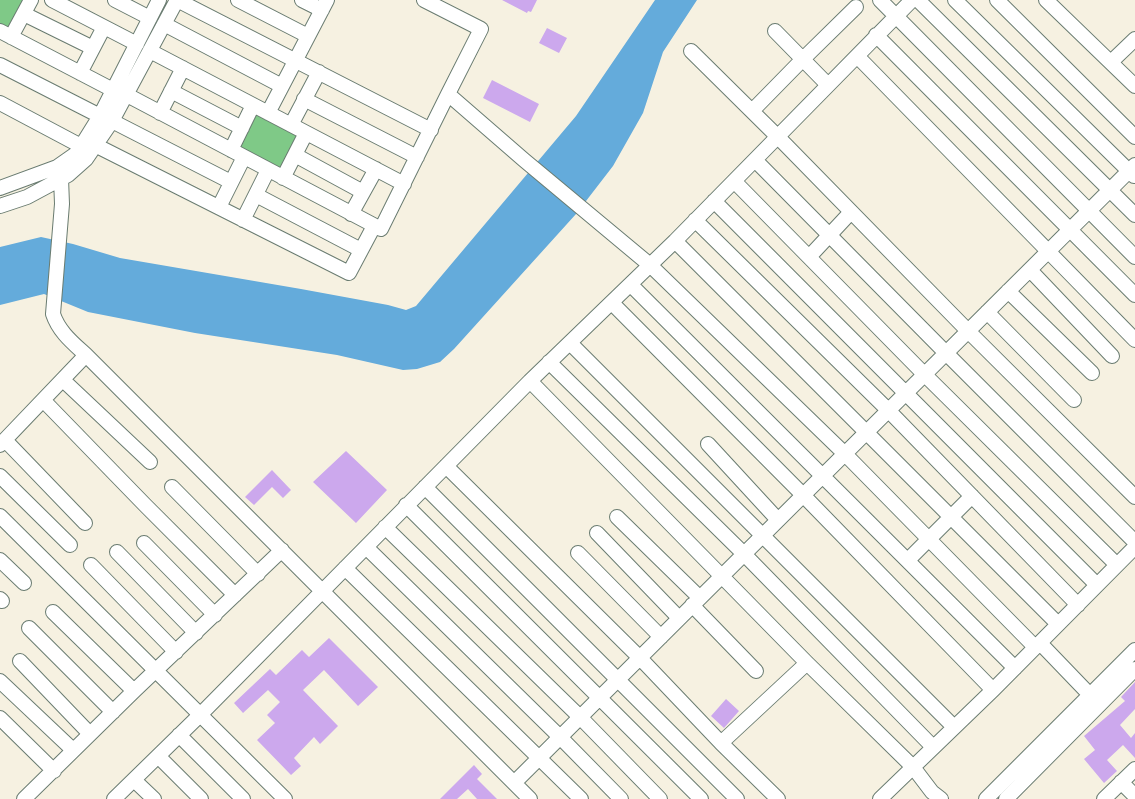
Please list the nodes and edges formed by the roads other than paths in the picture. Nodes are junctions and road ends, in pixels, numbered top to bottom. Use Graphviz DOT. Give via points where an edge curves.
graph roads {
  1 [pos="31,0"];
  2 [pos="52,0"];
  3 [pos="115,0"];
  4 [pos="159,0"];
  5 [pos="177,0"];
  6 [pos="237,0"];
  7 [pos="302,0"];
  8 [pos="424,0"];
  9 [pos="880,0"];
  10 [pos="912,0"];
  11 [pos="918,0"];
  12 [pos="955,0"];
  13 [pos="997,0"];
  14 [pos="1046,0"];
  15 [pos="324,5"];
  16 [pos="856,7"];
  17 [pos="24,14"];
  18 [pos="896,17"];
  19 [pos="150,18"];
  20 [pos="164,24"];
  21 [pos="104,27"];
  22 [pos="775,31"];
  23 [pos="6,34"];
  24 [pos="876,35"];
  25 [pos="308,36"];
  26 [pos="1135,39"];
  27 [pos="137,44"];
  28 [pos="93,48"];
  29 [pos="150,51"];
  30 [pos="691,51"];
  31 [pos="857,56"];
  32 [pos="803,58"];
  33 [pos="296,60"];
  34 [pos="1111,62"];
  35 [pos="0,65"];
  36 [pos="183,68"];
  37 [pos="319,72"];
  38 [pos="80,73"];
  39 [pos="828,85"];
  40 [pos="282,86"];
  41 [pos="1135,86"];
  42 [pos="171,91"];
  43 [pos="120,93"];
  44 [pos="448,94"];
  45 [pos="304,99"];
  46 [pos="0,103"];
  47 [pos="254,105"];
  48 [pos="752,111"];
  49 [pos="160,113"];
  50 [pos="268,113"];
  51 [pos="106,119"];
  52 [pos="291,125"];
  53 [pos="242,128"];
  54 [pos="431,130"];
  55 [pos="306,133"];
  56 [pos="777,137"];
  57 [pos="1135,137"];
  58 [pos="81,146"];
  59 [pos="97,146"];
  60 [pos="231,150"];
  61 [pos="295,155"];
  62 [pos="244,157"];
  63 [pos="417,157"];
  64 [pos="754,160"];
  65 [pos="375,169"];
  66 [pos="268,170"];
  67 [pos="1133,171"];
  68 [pos="59,173"];
  69 [pos="283,178"];
  70 [pos="734,181"];
  71 [pos="231,182"];
  72 [pos="404,183"];
  73 [pos="0,188"];
  74 [pos="1110,189"];
  75 [pos="363,192"];
  76 [pos="256,195"];
  77 [pos="714,201"];
  78 [pos="0,206"];
  79 [pos="219,207"];
  80 [pos="1089,211"];
  81 [pos="851,212"];
  82 [pos="351,214"];
  83 [pos="1135,215"];
  84 [pos="243,220"];
  85 [pos="695,220"];
  86 [pos="374,226"];
  87 [pos="1071,230"];
  88 [pos="829,236"];
  89 [pos="675,241"];
  90 [pos="361,250"];
  91 [pos="1048,252"];
  92 [pos="809,257"];
  93 [pos="1135,257"];
  94 [pos="650,265"];
  95 [pos="1030,270"];
  96 [pos="631,285"];
  97 [pos="1008,291"];
  98 [pos="1135,295"];
  99 [pos="612,303"];
  100 [pos="987,312"];
  101 [pos="968,331"];
  102 [pos="1135,340"];
  103 [pos="570,343"];
  104 [pos="946,353"];
  105 [pos="86,355"];
  106 [pos="1112,356"];
  107 [pos="549,362"];
  108 [pos="1092,373"];
  109 [pos="924,374"];
  110 [pos="63,380"];
  111 [pos="530,381"];
  112 [pos="906,393"];
  113 [pos="43,400"];
  114 [pos="1074,400"];
  115 [pos="888,410"];
  116 [pos="867,432"];
  117 [pos="2,443"];
  118 [pos="708,444"];
  119 [pos="845,454"];
  120 [pos="150,462"];
  121 [pos="446,466"];
  122 [pos="823,475"];
  123 [pos="0,476"];
  124 [pos="425,487"];
  125 [pos="172,488"];
  126 [pos="803,495"];
  127 [pos="972,496"];
  128 [pos="1135,497"];
  129 [pos="406,506"];
  130 [pos="0,516"];
  131 [pos="617,517"];
  132 [pos="951,517"];
  133 [pos="778,520"];
  134 [pos="85,523"];
  135 [pos="385,527"];
  136 [pos="597,533"];
  137 [pos="763,535"];
  138 [pos="928,538"];
  139 [pos="1135,542"];
  140 [pos="144,543"];
  141 [pos="70,545"];
  142 [pos="366,547"];
  143 [pos="1135,547"];
  144 [pos="282,550"];
  145 [pos="117,552"];
  146 [pos="578,553"];
  147 [pos="744,554"];
  148 [pos="0,560"];
  149 [pos="908,560"];
  150 [pos="91,565"];
  151 [pos="1117,565"];
  152 [pos="345,568"];
  153 [pos="258,574"];
  154 [pos="722,576"];
  155 [pos="24,584"];
  156 [pos="1097,585"];
  157 [pos="322,592"];
  158 [pos="235,595"];
  159 [pos="696,602"];
  160 [pos="1078,605"];
  161 [pos="53,612"];
  162 [pos="215,615"];
  163 [pos="679,618"];
  164 [pos="1058,624"];
  165 [pos="29,628"];
  166 [pos="196,633"];
  167 [pos="661,637"];
  168 [pos="1038,645"];
  169 [pos="1135,650"];
  170 [pos="176,652"];
  171 [pos="640,658"];
  172 [pos="20,661"];
  173 [pos="807,663"];
  174 [pos="1015,668"];
  175 [pos="1135,669"];
  176 [pos="756,671"];
  177 [pos="155,672"];
  178 [pos="618,679"];
  179 [pos="0,681"];
  180 [pos="993,690"];
  181 [pos="134,692"];
  182 [pos="1090,695"];
  183 [pos="599,698"];
  184 [pos="113,712"];
  185 [pos="200,715"];
  186 [pos="580,717"];
  187 [pos="0,718"];
  188 [pos="954,727"];
  189 [pos="90,734"];
  190 [pos="179,735"];
  191 [pos="560,737"];
  192 [pos="721,743"];
  193 [pos="933,747"];
  194 [pos="73,750"];
  195 [pos="158,756"];
  196 [pos="539,758"];
  197 [pos="913,767"];
  198 [pos="1135,769"];
  199 [pos="54,771"];
  200 [pos="134,780"];
  201 [pos="1121,782"];
  202 [pos="514,783"];
  203 [pos="1135,796"];
  204 [pos="116,798"];
  205 [pos="24,799"];
  206 [pos="154,799"];
  207 [pos="201,799"];
  208 [pos="243,799"];
  209 [pos="285,799"];
  210 [pos="530,799"];
  211 [pos="580,799"];
  212 [pos="621,799"];
  213 [pos="660,799"];
  214 [pos="701,799"];
  215 [pos="737,799"];
  216 [pos="778,799"];
  217 [pos="880,799"];
  218 [pos="941,799"];
  219 [pos="986,799"];
  220 [pos="1006,799"];
  221 [pos="1104,799"];
  1 -- 17 [label="street"];
  2 -- 21 [label="street"];
  3 -- 19 [label="street"];
  4 -- 19 [label="street"];
  5 -- 20 [label="street"];
  5 -- 33 [label="street"];
  6 -- 25 [label="street"];
  7 -- 15 [label="street"];
  8 -- 44 [label="street" via="481,29"];
  9 -- 18 [label="street"];
  10 -- 18 [label="street"];
  11 -- 74 [label="street"];
  12 -- 67 [label="street"];
  13 -- 57 [label="street"];
  14 -- 34 [label="street"];
  15 -- 25 [label="street"];
  16 -- 32 [label="street"];
  17 -- 23 [label="street"];
  17 -- 28 [label="street"];
  18 -- 24 [label="street"];
  18 -- 80 [label="street"];
  19 -- 27 [label="street"];
  20 -- 29 [label="street"];
  20 -- 40 [label="street"];
  21 -- 27 [label="street"];
  21 -- 28 [label="street"];
  22 -- 32 [label="street"];
  23 -- 38 [label="street"];
  24 -- 31 [label="street"];
  24 -- 87 [label="street"];
  25 -- 33 [label="street"];
  26 -- 34 [label="street"];
  27 -- 43 [label="street"];
  28 -- 38 [label="street"];
  29 -- 36 [label="street"];
  29 -- 43 [label="street"];
  30 -- 48 [label="street"];
  31 -- 39 [label="street"];
  31 -- 91 [label="street"];
  32 -- 39 [label="street"];
  32 -- 48 [label="street"];
  33 -- 37 [label="street"];
  33 -- 40 [label="street"];
  34 -- 41 [label="street"];
  35 -- 51 [label="street"];
  36 -- 42 [label="street"];
  36 -- 47 [label="street"];
  37 -- 45 [label="street"];
  37 -- 54 [label="street"];
  38 -- 43 [label="street"];
  39 -- 56 [label="street"];
  40 -- 50 [label="street"];
  42 -- 49 [label="street"];
  42 -- 53 [label="street"];
  43 -- 49 [label="street"];
  43 -- 51 [label="street"];
  44 -- 54 [label="street"];
  44 -- 94 [label="street"];
  45 -- 52 [label="street"];
  45 -- 63 [label="street"];
  46 -- 58 [label="street"];
  47 -- 50 [label="street"];
  47 -- 53 [label="street"];
  48 -- 56 [label="street"];
  49 -- 60 [label="street"];
  50 -- 52 [label="street"];
  51 -- 58 [label="street"];
  51 -- 59 [label="street"];
  51 -- 71 [label="street"];
  52 -- 55 [label="street"];
  53 -- 60 [label="street"];
  54 -- 63 [label="street"];
  55 -- 61 [label="street"];
  55 -- 65 [label="street"];
  56 -- 64 [label="street"];
  56 -- 81 [label="street"];
  58 -- 68 [label="street"];
  59 -- 68 [label="street" via="86,159"];
  59 -- 79 [label="street"];
  60 -- 62 [label="street"];
  61 -- 69 [label="street"];
  61 -- 75 [label="street"];
  62 -- 66 [label="street"];
  62 -- 71 [label="street"];
  63 -- 72 [label="street"];
  64 -- 70 [label="street"];
  64 -- 88 [label="street"];
  65 -- 72 [label="street"];
  65 -- 75 [label="street"];
  66 -- 69 [label="street"];
  66 -- 76 [label="street"];
  67 -- 74 [label="street"];
  68 -- 73 [label="street"];
  68 -- 78 [label="street" via="27,197"];
  68 -- 105 [label="street" via="61,219 53,314 63,333"];
  69 -- 82 [label="street"];
  70 -- 77 [label="street"];
  70 -- 92 [label="street"];
  71 -- 79 [label="street"];
  72 -- 86 [label="street" via="381,230"];
  74 -- 80 [label="street"];
  74 -- 83 [label="street"];
  75 -- 82 [label="street"];
  76 -- 84 [label="street"];
  76 -- 90 [label="street"];
  77 -- 85 [label="street"];
  77 -- 112 [label="street"];
  79 -- 84 [label="street"];
  80 -- 87 [label="street"];
  80 -- 93 [label="street"];
  81 -- 88 [label="street"];
  81 -- 101 [label="street"];
  82 -- 86 [label="street"];
  84 -- 90 [label="street" via="349,273"];
  85 -- 89 [label="street"];
  85 -- 115 [label="street"];
  86 -- 90 [label="street"];
  87 -- 91 [label="street"];
  87 -- 98 [label="street"];
  88 -- 92 [label="street"];
  88 -- 104 [label="street"];
  89 -- 94 [label="street"];
  89 -- 116 [label="street"];
  91 -- 95 [label="street"];
  91 -- 102 [label="street"];
  92 -- 109 [label="street"];
  94 -- 96 [label="street"];
  94 -- 119 [label="street"];
  95 -- 97 [label="street"];
  95 -- 106 [label="street"];
  96 -- 99 [label="street"];
  96 -- 122 [label="street"];
  97 -- 100 [label="street"];
  97 -- 108 [label="street"];
  99 -- 103 [label="street"];
  99 -- 126 [label="street"];
  100 -- 101 [label="street"];
  100 -- 114 [label="street"];
  101 -- 104 [label="street"];
  101 -- 128 [label="street"];
  103 -- 107 [label="street"];
  103 -- 137 [label="street"];
  104 -- 109 [label="street"];
  104 -- 139 [label="street"];
  105 -- 110 [label="street"];
  105 -- 144 [label="street"];
  107 -- 111 [label="street"];
  107 -- 147 [label="street"];
  109 -- 112 [label="street"];
  109 -- 151 [label="street"];
  110 -- 113 [label="street"];
  110 -- 120 [label="street"];
  111 -- 121 [label="street"];
  111 -- 154 [label="street"];
  112 -- 115 [label="street"];
  112 -- 156 [label="street"];
  113 -- 117 [label="street"];
  113 -- 158 [label="street"];
  115 -- 116 [label="street"];
  115 -- 127 [label="street"];
  116 -- 119 [label="street"];
  116 -- 132 [label="street"];
  117 -- 134 [label="street"];
  118 -- 133 [label="street"];
  119 -- 122 [label="street"];
  119 -- 138 [label="street"];
  121 -- 124 [label="street"];
  121 -- 171 [label="street"];
  122 -- 126 [label="street"];
  122 -- 149 [label="street"];
  123 -- 141 [label="street"];
  124 -- 129 [label="street"];
  124 -- 178 [label="street"];
  125 -- 153 [label="street"];
  126 -- 133 [label="street"];
  126 -- 180 [label="street"];
  127 -- 132 [label="street"];
  127 -- 160 [label="street"];
  129 -- 135 [label="street"];
  129 -- 183 [label="street"];
  130 -- 177 [label="street"];
  131 -- 159 [label="street"];
  132 -- 138 [label="street"];
  132 -- 164 [label="street"];
  133 -- 137 [label="street"];
  135 -- 142 [label="street"];
  135 -- 186 [label="street"];
  136 -- 163 [label="street"];
  137 -- 147 [label="street"];
  137 -- 188 [label="street"];
  138 -- 149 [label="street"];
  138 -- 168 [label="street"];
  140 -- 162 [label="street"];
  142 -- 152 [label="street"];
  142 -- 191 [label="street"];
  143 -- 151 [label="street"];
  144 -- 153 [label="street"];
  144 -- 157 [label="street"];
  145 -- 166 [label="street"];
  146 -- 167 [label="street"];
  147 -- 154 [label="street"];
  147 -- 193 [label="street"];
  148 -- 155 [label="street"];
  149 -- 174 [label="street"];
  150 -- 170 [label="street"];
  151 -- 156 [label="street"];
  152 -- 157 [label="street"];
  152 -- 196 [label="street"];
  153 -- 158 [label="street"];
  154 -- 159 [label="street"];
  154 -- 173 [label="street"];
  156 -- 160 [label="street"];
  157 -- 185 [label="street"];
  157 -- 202 [label="street"];
  158 -- 162 [label="street"];
  159 -- 163 [label="street"];
  159 -- 176 [label="street"];
  160 -- 164 [label="street"];
  161 -- 181 [label="street"];
  162 -- 166 [label="street"];
  163 -- 167 [label="street"];
  164 -- 168 [label="street"];
  165 -- 184 [label="street"];
  166 -- 170 [label="street"];
  167 -- 171 [label="street"];
  168 -- 174 [label="street"];
  168 -- 182 [label="street"];
  169 -- 182 [label="street"];
  170 -- 177 [label="street"];
  171 -- 178 [label="street"];
  171 -- 192 [label="street"];
  172 -- 189 [label="street"];
  173 -- 192 [label="street"];
  173 -- 197 [label="street"];
  174 -- 180 [label="street"];
  175 -- 220 [label="street"];
  177 -- 181 [label="street"];
  177 -- 185 [label="street"];
  178 -- 183 [label="street"];
  178 -- 215 [label="street"];
  179 -- 194 [label="street"];
  180 -- 188 [label="street"];
  181 -- 184 [label="street"];
  182 -- 219 [label="street"];
  183 -- 186 [label="street"];
  183 -- 214 [label="street"];
  184 -- 189 [label="street"];
  185 -- 190 [label="street"];
  185 -- 209 [label="street"];
  186 -- 191 [label="street"];
  186 -- 213 [label="street"];
  187 -- 199 [label="street"];
  188 -- 193 [label="street"];
  189 -- 194 [label="street"];
  190 -- 195 [label="street"];
  190 -- 208 [label="street"];
  191 -- 196 [label="street"];
  191 -- 212 [label="street"];
  192 -- 216 [label="street"];
  193 -- 197 [label="street"];
  194 -- 199 [label="street"];
  195 -- 200 [label="street"];
  195 -- 207 [label="street"];
  196 -- 202 [label="street"];
  196 -- 211 [label="street"];
  197 -- 217 [label="street"];
  197 -- 218 [label="street"];
  198 -- 201 [label="street"];
  199 -- 205 [label="street"];
  200 -- 204 [label="street"];
  200 -- 206 [label="street"];
  201 -- 203 [label="street"];
  201 -- 221 [label="street"];
  202 -- 210 [label="street"];
}
